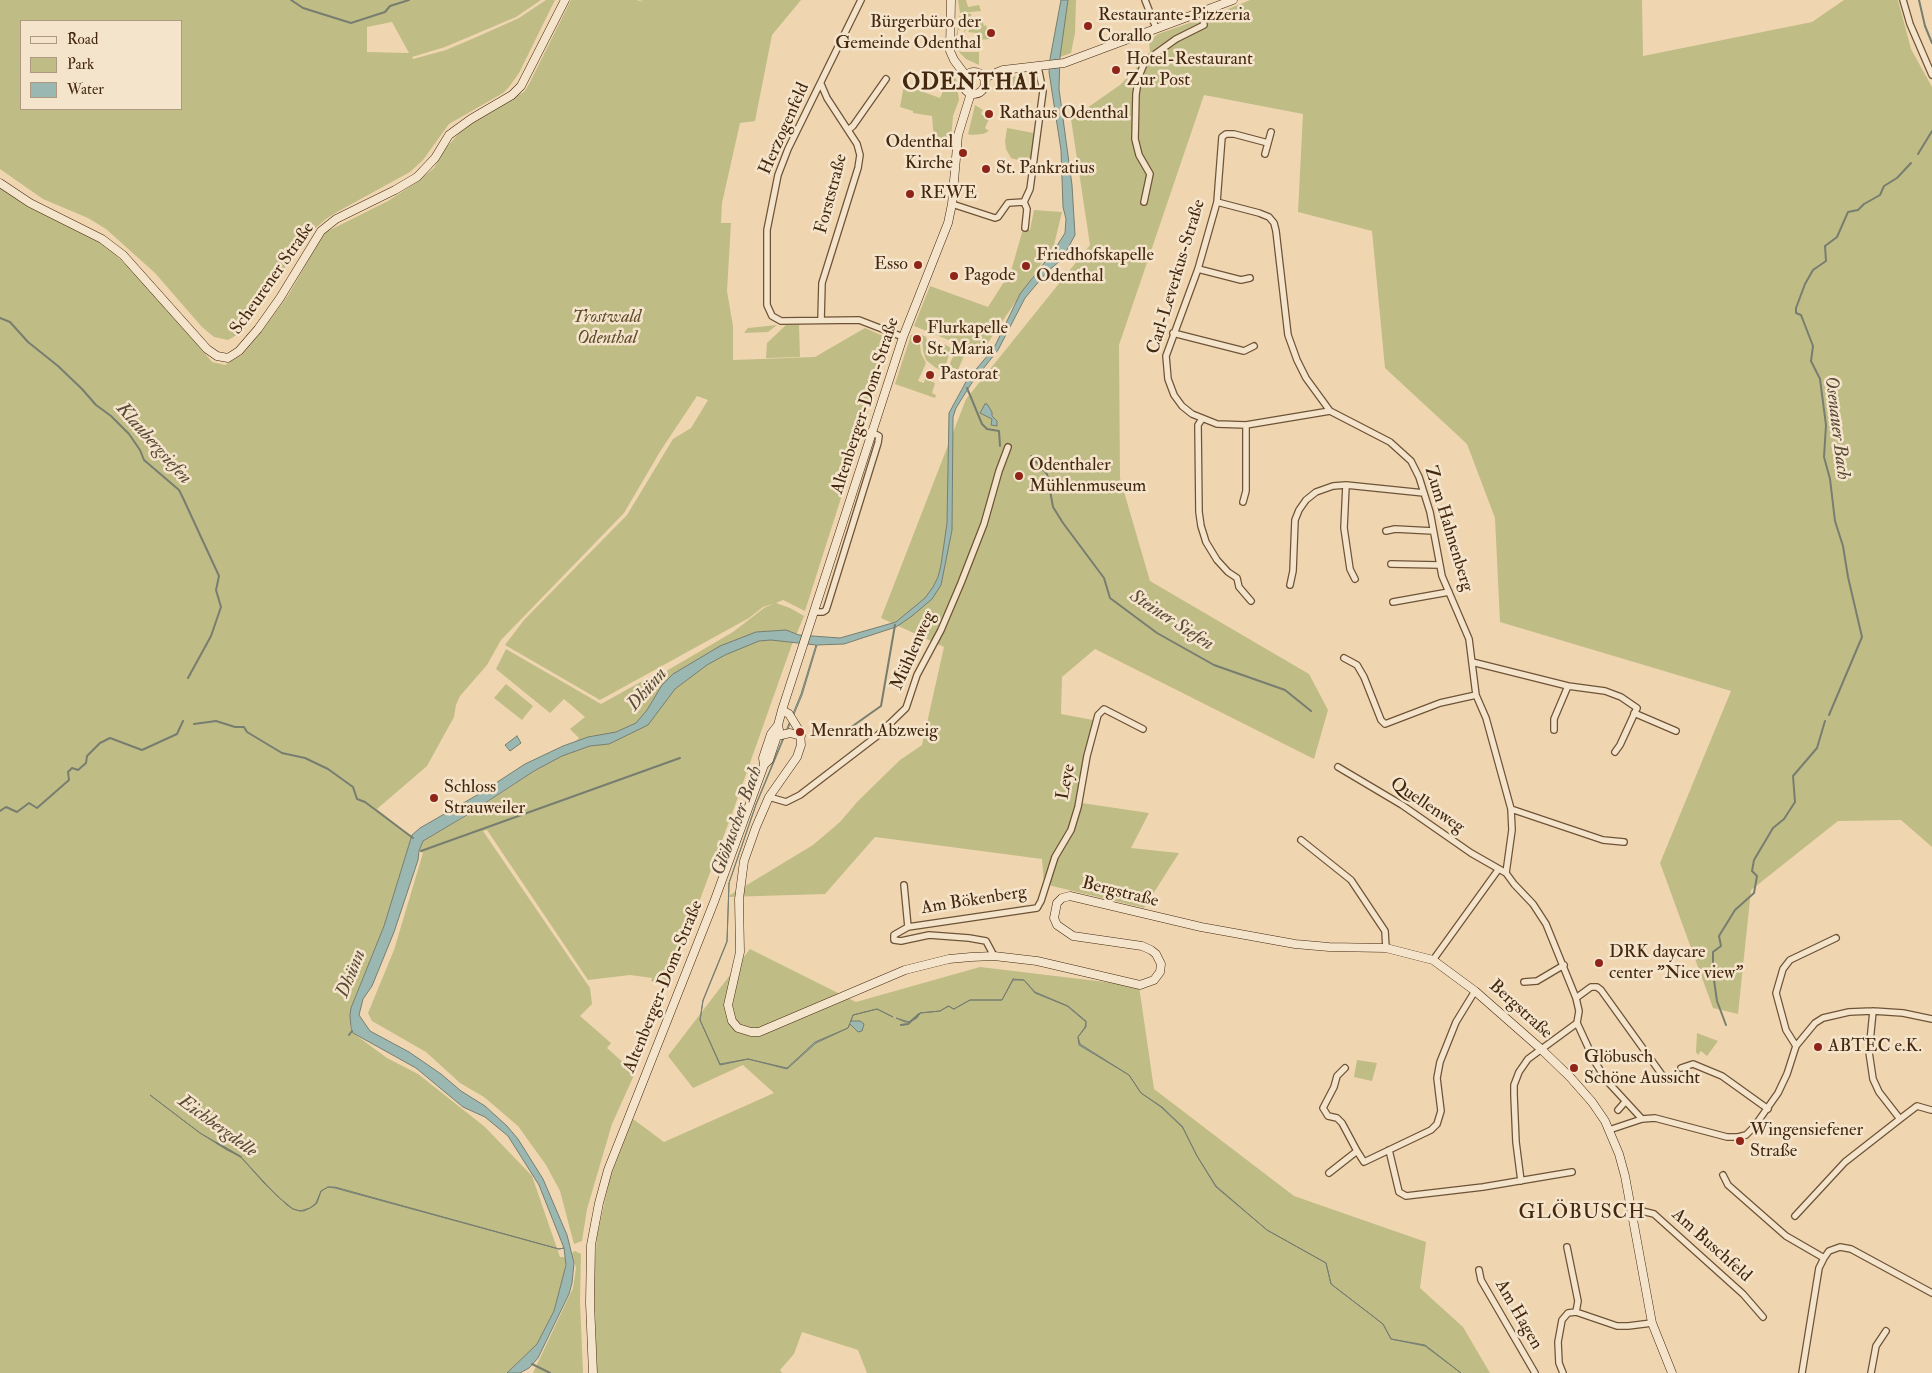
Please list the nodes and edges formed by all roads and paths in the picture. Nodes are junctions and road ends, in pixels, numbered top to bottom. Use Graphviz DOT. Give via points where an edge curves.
graph roads {
  1 [pos="565,0"];
  2 [pos="861,0"];
  3 [pos="951,0"];
  4 [pos="1145,0"];
  5 [pos="1233,0"];
  6 [pos="1903,0"];
  7 [pos="1202,12"];
  8 [pos="1156,28"];
  9 [pos="1038,67"];
  10 [pos="1932,75"];
  11 [pos="966,76"];
  12 [pos="984,78"];
  13 [pos="886,79"];
  14 [pos="821,84"];
  15 [pos="971,93"];
  16 [pos="848,130"];
  17 [pos="1271,132"];
  18 [pos="1268,143"];
  19 [pos="1265,154"];
  20 [pos="0,183"];
  21 [pos="1024,202"];
  22 [pos="1144,202"];
  23 [pos="1217,202"];
  24 [pos="952,204"];
  25 [pos="1026,228"];
  26 [pos="1198,269"];
  27 [pos="1250,278"];
  28 [pos="822,320"];
  29 [pos="1173,333"];
  30 [pos="904,337"];
  31 [pos="1254,346"];
  32 [pos="1330,411"];
  33 [pos="1202,419"];
  34 [pos="1246,425"];
  35 [pos="1008,447"];
  36 [pos="1346,485"];
  37 [pos="1424,493"];
  38 [pos="1243,502"];
  39 [pos="1386,531"];
  40 [pos="1433,531"];
  41 [pos="1391,564"];
  42 [pos="1439,565"];
  43 [pos="1355,579"];
  44 [pos="1290,585"];
  45 [pos="1449,592"];
  46 [pos="1251,601"];
  47 [pos="1393,602"];
  48 [pos="1344,658"];
  49 [pos="1472,662"];
  50 [pos="1568,686"];
  51 [pos="1476,694"];
  52 [pos="782,710"];
  53 [pos="1634,713"];
  54 [pos="778,725"];
  55 [pos="1143,729"];
  56 [pos="1554,730"];
  57 [pos="1676,731"];
  58 [pos="777,736"];
  59 [pos="801,736"];
  60 [pos="1615,752"];
  61 [pos="764,765"];
  62 [pos="1338,767"];
  63 [pos="770,797"];
  64 [pos="1511,809"];
  65 [pos="1301,840"];
  66 [pos="1624,842"];
  67 [pos="1498,870"];
  68 [pos="1506,873"];
  69 [pos="904,885"];
  70 [pos="1041,901"];
  71 [pos="908,926"];
  72 [pos="1836,938"];
  73 [pos="1386,948"];
  74 [pos="994,956"];
  75 [pos="1432,960"];
  76 [pos="1564,965"];
  77 [pos="1524,982"];
  78 [pos="1475,991"];
  79 [pos="1576,998"];
  80 [pos="1873,1011"];
  81 [pos="1932,1019"];
  82 [pos="1577,1023"];
  83 [pos="1796,1046"];
  84 [pos="1541,1050"];
  85 [pos="1344,1068"];
  86 [pos="1681,1068"];
  87 [pos="1666,1079"];
  88 [pos="1625,1102"];
  89 [pos="1768,1109"];
  90 [pos="1618,1110"];
  91 [pos="1931,1110"];
  92 [pos="1642,1119"];
  93 [pos="1900,1119"];
  94 [pos="1609,1130"];
  95 [pos="1357,1150"];
  96 [pos="1388,1150"];
  97 [pos="1572,1172"];
  98 [pos="1329,1173"];
  99 [pos="1723,1175"];
  100 [pos="1521,1181"];
  101 [pos="1632,1213"];
  102 [pos="1795,1216"];
  103 [pos="1567,1247"];
  104 [pos="1824,1258"];
  105 [pos="1479,1270"];
  106 [pos="1932,1293"];
  107 [pos="1576,1312"];
  108 [pos="1763,1317"];
  109 [pos="1652,1323"];
  110 [pos="1886,1331"];
  111 [pos="593,1373"];
  112 [pos="1535,1373"];
  113 [pos="1563,1373"];
  114 [pos="1672,1373"];
  115 [pos="1802,1373"];
  116 [pos="1871,1373"];
  1 -- 20 [label="street, Scheurener Straße" via="521,86 449,135 435,158 417,177 336,219 321,231 258,329 239,352 228,358 207,349 123,255 102,239 30,203"];
  2 -- 14 [label="street, Herzogenfeld"];
  3 -- 11 [label="street" via="950,51"];
  4 -- 8 [label="street"];
  5 -- 7 [label="street"];
  6 -- 10 [label="street"];
  7 -- 8 [label="street"];
  7 -- 22 [label="street" via="1204,25 1151,57 1139,76 1135,104 1136,146 1150,174"];
  8 -- 9 [label="street" via="1064,63"];
  9 -- 12 [label="street" via="1003,70"];
  9 -- 21 [label="street" via="1043,91 1030,190"];
  11 -- 12 [label="street" via="976,72"];
  11 -- 15 [label="street" via="964,86"];
  12 -- 15 [label="street" via="983,90"];
  13 -- 16 [label="street"];
  14 -- 16 [label="street, Forststraße"];
  14 -- 28 [label="street, Herzogenfeld" via="778,175 766,249 767,304 772,316 786,322"];
  15 -- 24 [label="street, Altenberger-Dom-Straße" via="958,136"];
  16 -- 28 [label="street, Forststraße" via="857,144 860,162 825,272 821,294"];
  17 -- 18 [label="street"];
  18 -- 19 [label="street"];
  18 -- 23 [label="street, Carl-Leverkus-Straße" via="1234,134 1222,136"];
  21 -- 24 [label="street" via="1008,203 995,218"];
  21 -- 25 [label="street"];
  23 -- 26 [label="street, Carl-Leverkus-Straße"];
  23 -- 32 [label="street, Zum Hahnenberg" via="1259,212 1274,224 1288,335 1306,378"];
  24 -- 30 [label="street, Altenberger-Dom-Straße" via="948,223"];
  26 -- 27 [label="street" via="1241,280"];
  26 -- 29 [label="street, Carl-Leverkus-Straße"];
  28 -- 30 [label="street, Herzogenfeld" via="859,320"];
  29 -- 31 [label="street" via="1244,351"];
  29 -- 33 [label="street, Carl-Leverkus-Straße" via="1166,356 1168,379 1182,406"];
  30 -- 52 [label="street, Altenberger-Dom-Straße"];
  32 -- 34 [label="street, Carl-Leverkus-Straße"];
  32 -- 37 [label="street, Zum Hahnenberg" via="1390,442 1411,461"];
  33 -- 34 [label="street, Carl-Leverkus-Straße" via="1216,424"];
  33 -- 46 [label="street" via="1198,425 1201,526 1217,560 1236,578"];
  34 -- 38 [label="street" via="1246,491"];
  35 -- 63 [label="street, Mühlenweg" via="961,583 917,675 906,708 877,736 800,796 786,802"];
  36 -- 37 [label="street"];
  36 -- 43 [label="street" via="1344,528 1350,568"];
  36 -- 44 [label="street" via="1316,492 1299,510 1294,529"];
  37 -- 40 [label="street, Zum Hahnenberg"];
  39 -- 40 [label="street"];
  40 -- 42 [label="street, Zum Hahnenberg"];
  41 -- 42 [label="street"];
  42 -- 45 [label="street, Zum Hahnenberg"];
  45 -- 47 [label="street"];
  45 -- 49 [label="street, Zum Hahnenberg" via="1467,633"];
  48 -- 51 [label="street" via="1361,671 1385,724 1440,703"];
  49 -- 50 [label="street"];
  49 -- 51 [label="street, Zum Hahnenberg"];
  50 -- 53 [label="street" via="1621,697 1637,708"];
  50 -- 56 [label="street" via="1554,720"];
  51 -- 64 [label="street, Zum Hahnenberg" via="1486,718"];
  52 -- 54 [label="street, Altenberger-Dom-Straße"];
  52 -- 59 [label="street" via="789,714"];
  53 -- 57 [label="street"];
  53 -- 60 [label="street"];
  54 -- 58 [label="street, Altenberger-Dom-Straße"];
  54 -- 61 [label="street, Altenberger-Dom-Straße" via="771,734 763,758"];
  55 -- 70 [label="street, Leye" via="1104,710 1098,715 1071,830 1055,857"];
  58 -- 59 [label="street" via="790,733"];
  58 -- 61 [label="street, Altenberger-Dom-Straße" via="769,760"];
  59 -- 63 [label="street, Bergstraße" via="797,758"];
  61 -- 111 [label="street, Altenberger-Dom-Straße" via="608,1170 594,1224 590,1272"];
  62 -- 67 [label="street, Quellenweg" via="1402,805"];
  63 -- 74 [label="street, Bergstraße" via="749,844 740,880 740,952 728,1005 732,1021 738,1028 759,1032 905,970 949,960"];
  64 -- 66 [label="street" via="1603,840"];
  64 -- 68 [label="street, Zum Hahnenberg" via="1512,830"];
  65 -- 73 [label="street" via="1351,880 1385,931"];
  67 -- 68 [label="street, Quellenweg"];
  67 -- 75 [label="street"];
  68 -- 76 [label="street" via="1546,924"];
  69 -- 71 [label="street, Am Bökenberg"];
  70 -- 71 [label="street, Am Bökenberg" via="1037,908"];
  71 -- 74 [label="street, Am Bökenberg" via="894,935 894,940 929,935 969,938 986,941"];
  72 -- 83 [label="street" via="1790,960 1783,968 1776,993 1786,1030"];
  73 -- 74 [label="street, Bergstraße" via="1295,944 1200,927 1070,896 1057,903 1054,918 1057,925 1073,936 1151,950 1161,964 1154,980 1140,985 1037,961"];
  73 -- 75 [label="street, Bergstraße"];
  75 -- 78 [label="street, Bergstraße"];
  76 -- 77 [label="street" via="1536,981"];
  76 -- 79 [label="street"];
  78 -- 84 [label="street, Bergstraße"];
  78 -- 96 [label="street" via="1456,1022 1440,1062 1437,1078 1441,1111 1437,1124"];
  79 -- 82 [label="street"];
  79 -- 87 [label="street" via="1591,987 1601,990"];
  80 -- 81 [label="street"];
  80 -- 83 [label="street" via="1823,1018"];
  80 -- 93 [label="street" via="1869,1052 1871,1072 1879,1092"];
  82 -- 84 [label="street"];
  82 -- 88 [label="street" via="1595,1062"];
  83 -- 89 [label="street" via="1787,1074"];
  84 -- 94 [label="street, Bergstraße" via="1592,1102"];
  84 -- 100 [label="street" via="1528,1060 1514,1085"];
  85 -- 95 [label="street" via="1323,1108 1328,1116 1342,1123"];
  86 -- 89 [label="street" via="1693,1064 1722,1076"];
  88 -- 90 [label="street"];
  88 -- 92 [label="street"];
  89 -- 92 [label="street" via="1746,1135 1738,1137 1727,1137 1668,1120"];
  91 -- 93 [label="street" via="1917,1106"];
  92 -- 94 [label="street"];
  93 -- 102 [label="street" via="1845,1162"];
  94 -- 101 [label="street, Bergstraße" via="1625,1176"];
  95 -- 96 [label="street" via="1364,1162"];
  95 -- 98 [label="street"];
  96 -- 100 [label="street" via="1399,1192 1406,1196"];
  97 -- 100 [label="street"];
  99 -- 104 [label="street" via="1728,1185 1786,1236"];
  101 -- 108 [label="street, Am Buschfeld" via="1654,1214"];
  101 -- 109 [label="street, Bergstraße"];
  103 -- 107 [label="street" via="1578,1301"];
  104 -- 106 [label="street" via="1829,1251 1840,1247 1851,1249"];
  104 -- 115 [label="street" via="1819,1268"];
  105 -- 112 [label="street, Am Hagen" via="1480,1280"];
  107 -- 109 [label="street" via="1617,1326"];
  107 -- 113 [label="street" via="1568,1313 1562,1320 1558,1349"];
  109 -- 114 [label="street, Bergstraße"];
  110 -- 116 [label="street" via="1876,1346"];
}
